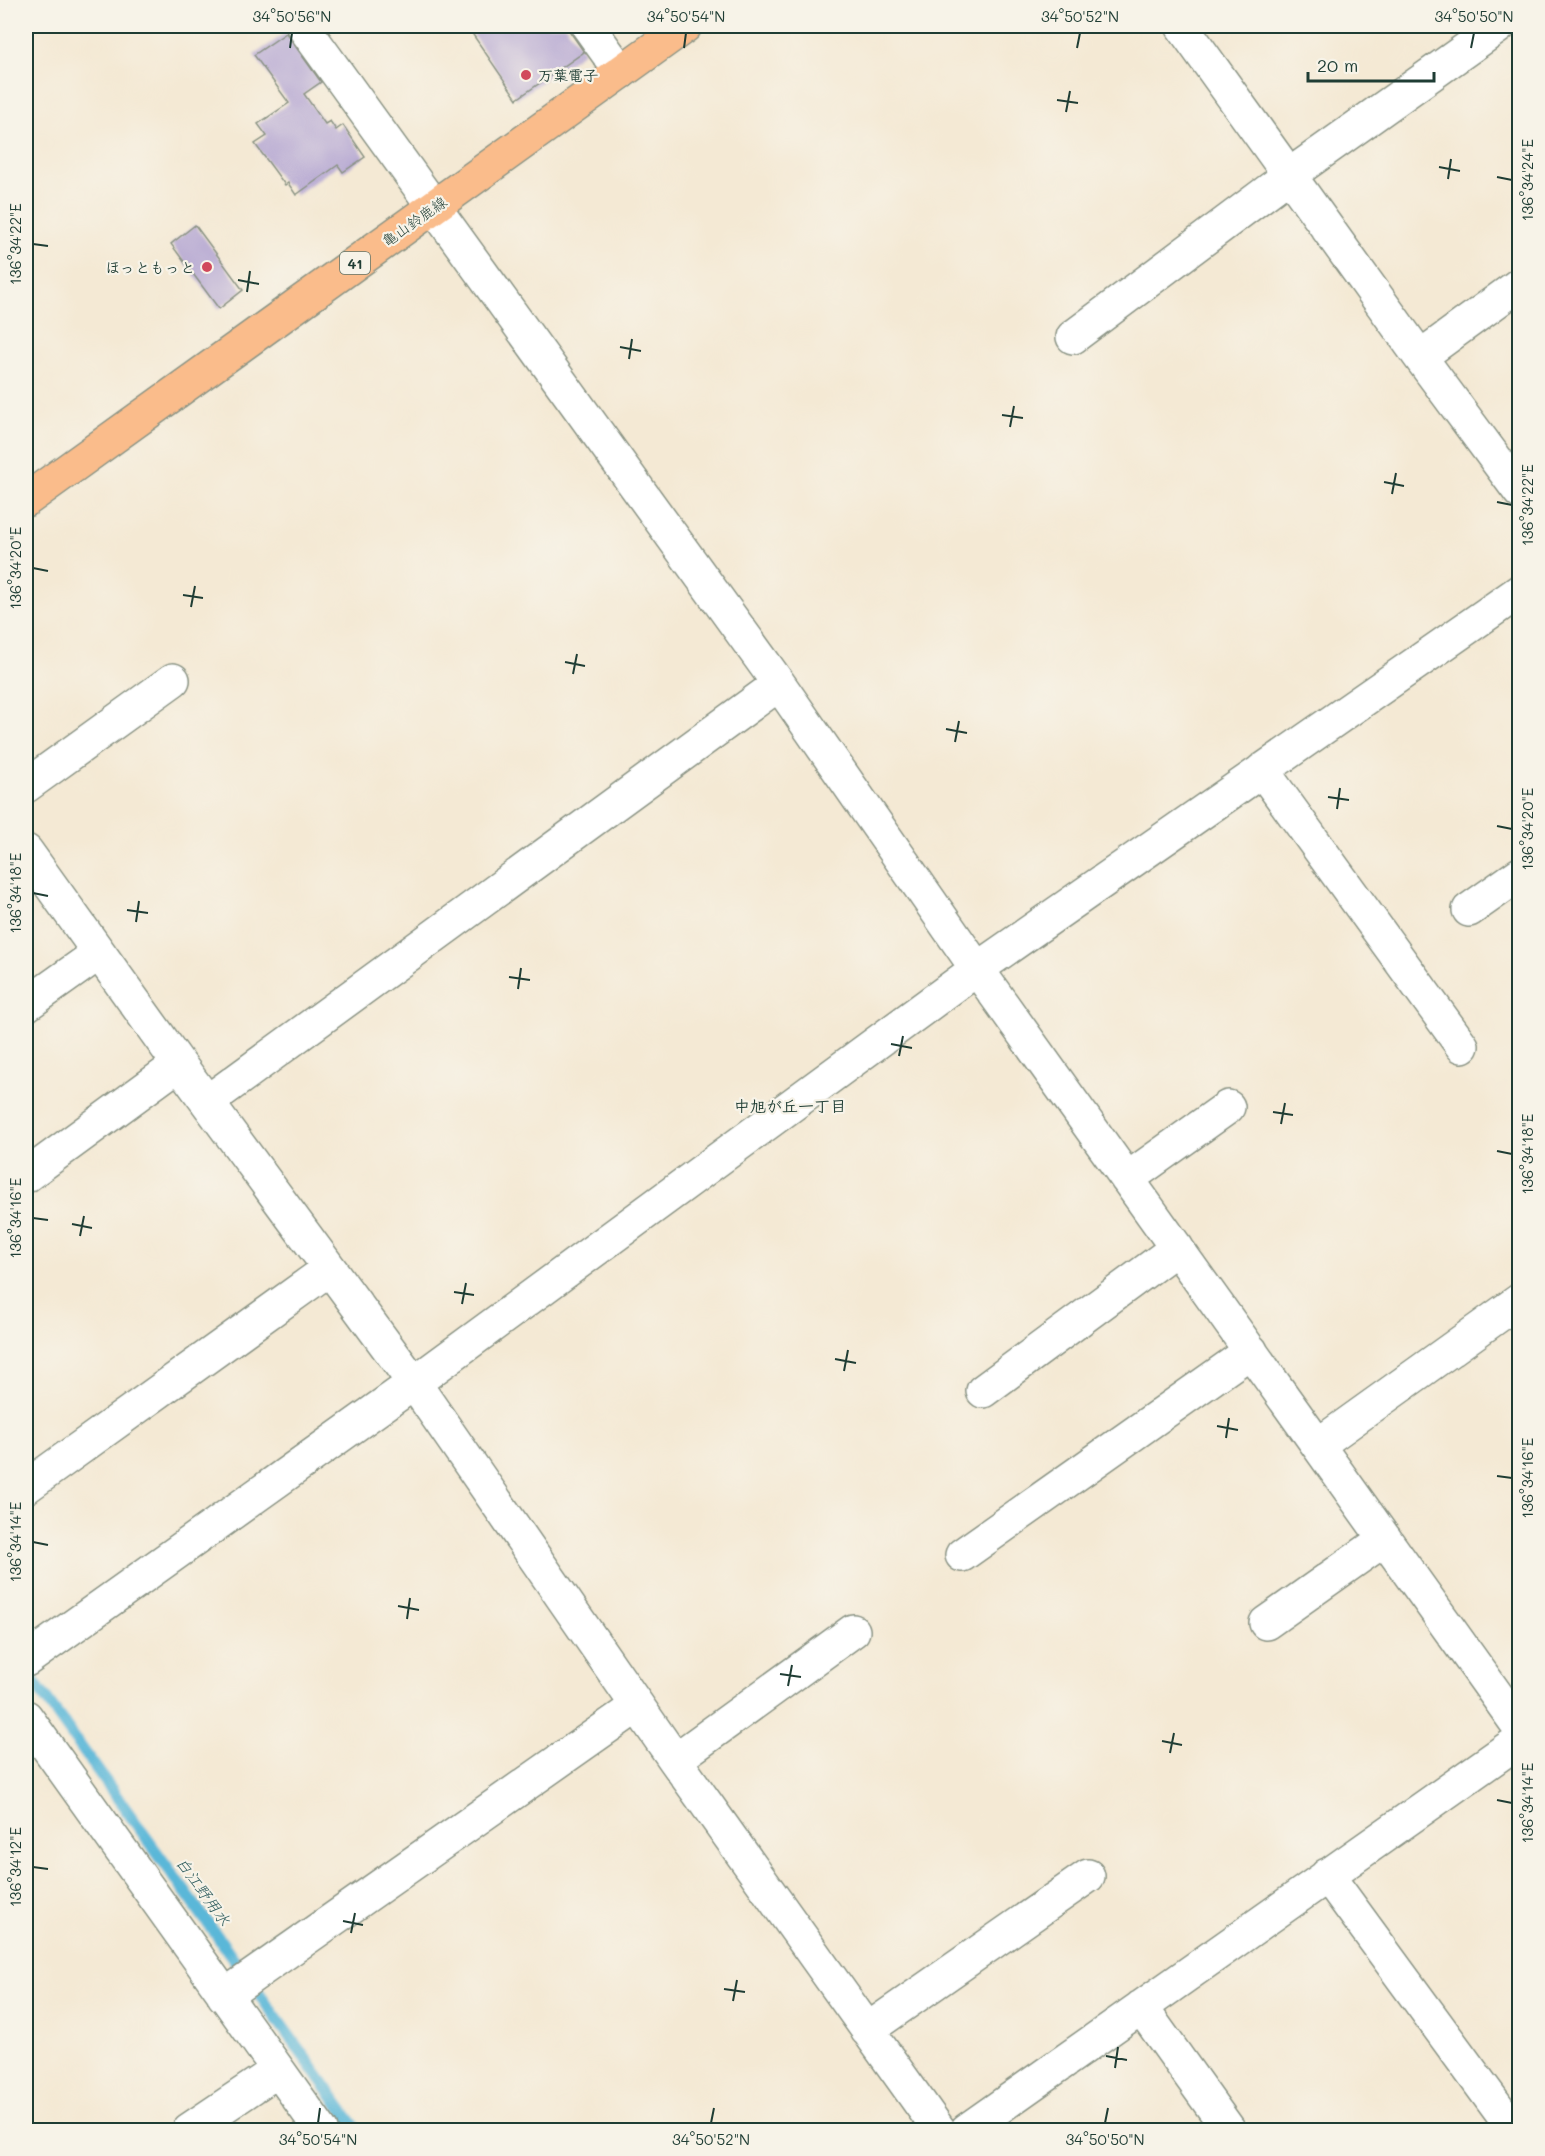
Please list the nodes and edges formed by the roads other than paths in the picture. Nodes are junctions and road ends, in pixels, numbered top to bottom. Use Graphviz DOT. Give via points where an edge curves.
graph roads {
  1 [pos="303,26"];
  2 [pos="588,26"];
  3 [pos="685,26"];
  4 [pos="1182,26"];
  5 [pos="1499,26"];
  6 [pos="621,72"];
  7 [pos="1291,174"];
  8 [pos="434,207"];
  9 [pos="1520,284"];
  10 [pos="1073,337"];
  11 [pos="1420,357"];
  12 [pos="1520,492"];
  13 [pos="26,500"];
  14 [pos="1520,591"];
  15 [pos="173,680"];
  16 [pos="779,684"];
  17 [pos="1262,770"];
  18 [pos="26,786"];
  19 [pos="26,852"];
  20 [pos="1520,874"];
  21 [pos="1469,910"];
  22 [pos="99,953"];
  23 [pos="977,969"];
  24 [pos="26,1005"];
  25 [pos="1462,1046"];
  26 [pos="178,1064"];
  27 [pos="207,1102"];
  28 [pos="1228,1107"];
  29 [pos="26,1176"];
  30 [pos="1127,1179"];
  31 [pos="1177,1248"];
  32 [pos="329,1269"];
  33 [pos="1520,1300"];
  34 [pos="1251,1351"];
  35 [pos="414,1383"];
  36 [pos="983,1391"];
  37 [pos="1318,1445"];
  38 [pos="26,1487"];
  39 [pos="1385,1539"];
  40 [pos="962,1555"];
  41 [pos="1266,1623"];
  42 [pos="853,1631"];
  43 [pos="30,1657"];
  44 [pos="637,1706"];
  45 [pos="26,1717"];
  46 [pos="1520,1728"];
  47 [pos="1520,1740"];
  48 [pos="675,1760"];
  49 [pos="1327,1875"];
  50 [pos="1088,1876"];
  51 [pos="240,1985"];
  52 [pos="1141,2007"];
  53 [pos="867,2030"];
  54 [pos="278,2070"];
  55 [pos="189,2130"];
  56 [pos="321,2130"];
  57 [pos="939,2130"];
  58 [pos="967,2130"];
  59 [pos="1229,2130"];
  60 [pos="1514,2130"];
  1 -- 8 [label="street"];
  2 -- 6 [label="street"];
  3 -- 6 [label="main road, 亀山鈴鹿線 / 41"];
  4 -- 7 [label="street"];
  5 -- 7 [label="street"];
  6 -- 8 [label="main road, 亀山鈴鹿線 / 41"];
  7 -- 10 [label="street"];
  7 -- 11 [label="street"];
  8 -- 13 [label="main road, 亀山鈴鹿線 / 41"];
  8 -- 16 [label="street"];
  9 -- 11 [label="street"];
  11 -- 12 [label="street"];
  14 -- 17 [label="street"];
  15 -- 18 [label="street"];
  16 -- 23 [label="street"];
  16 -- 27 [label="street"];
  17 -- 23 [label="street"];
  17 -- 25 [label="street"];
  19 -- 22 [label="street"];
  20 -- 21 [label="street"];
  22 -- 24 [label="street"];
  22 -- 26 [label="street"];
  23 -- 30 [label="street"];
  23 -- 35 [label="street"];
  26 -- 27 [label="street"];
  26 -- 29 [label="street"];
  27 -- 32 [label="street"];
  28 -- 30 [label="street"];
  30 -- 31 [label="street"];
  31 -- 34 [label="street"];
  31 -- 36 [label="street"];
  32 -- 35 [label="street"];
  32 -- 38 [label="street"];
  33 -- 37 [label="street"];
  34 -- 37 [label="street"];
  34 -- 40 [label="street"];
  35 -- 43 [label="street"];
  35 -- 44 [label="street"];
  37 -- 39 [label="street"];
  39 -- 41 [label="street"];
  39 -- 46 [label="street"];
  42 -- 48 [label="street"];
  44 -- 48 [label="street"];
  44 -- 51 [label="street"];
  45 -- 51 [label="street"];
  47 -- 49 [label="street"];
  48 -- 53 [label="street"];
  49 -- 52 [label="street"];
  49 -- 60 [label="street"];
  50 -- 53 [label="street"];
  51 -- 54 [label="street"];
  52 -- 58 [label="street"];
  52 -- 59 [label="street"];
  53 -- 57 [label="street"];
  54 -- 55 [label="street"];
  54 -- 56 [label="street"];
}
